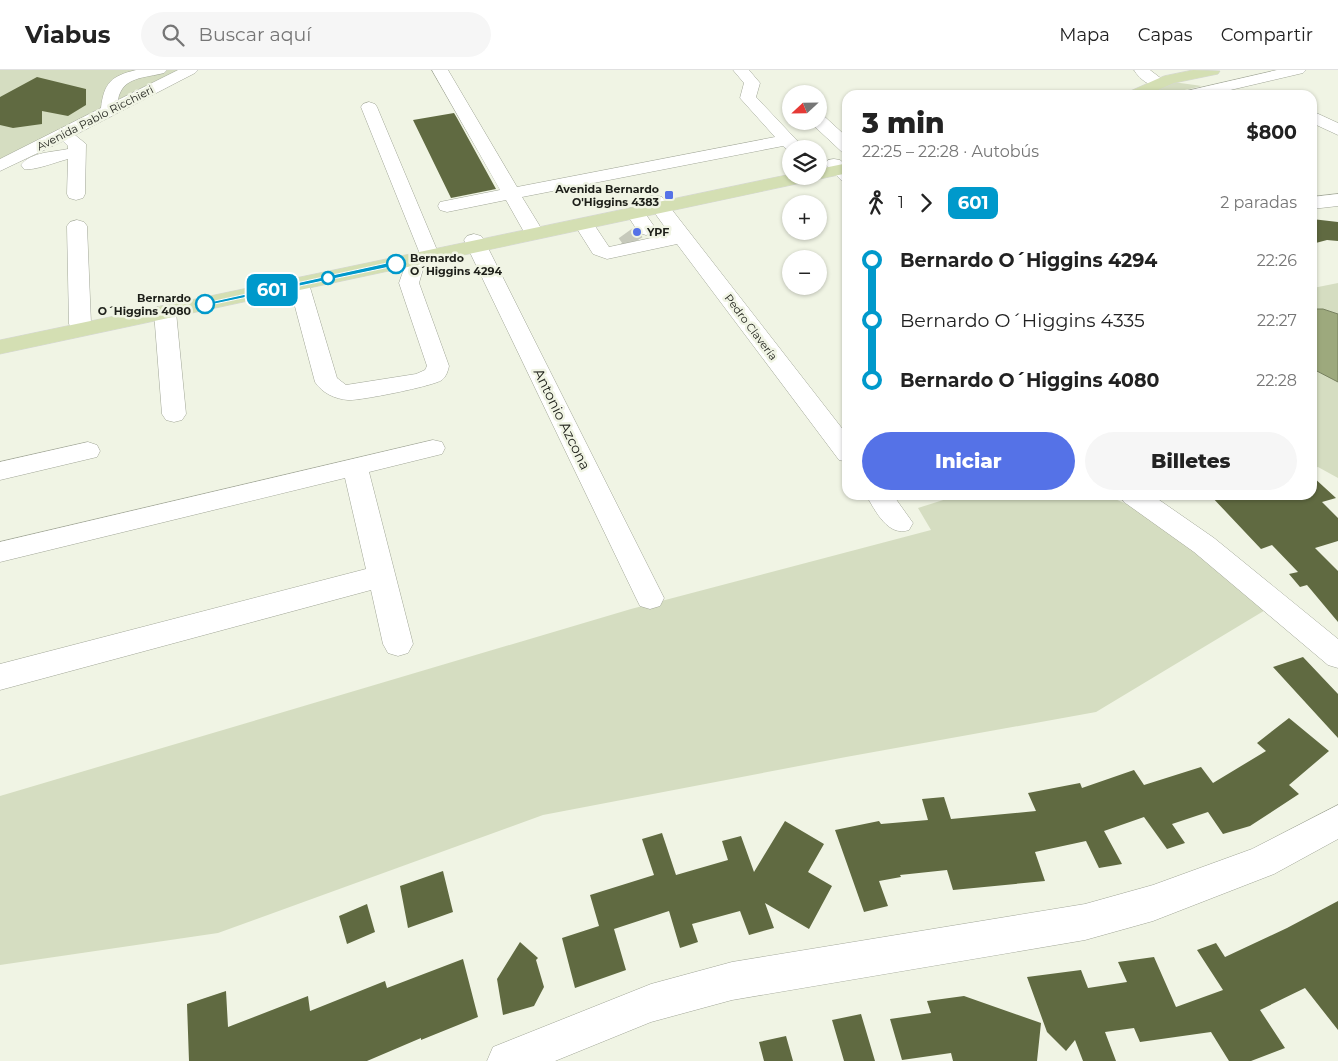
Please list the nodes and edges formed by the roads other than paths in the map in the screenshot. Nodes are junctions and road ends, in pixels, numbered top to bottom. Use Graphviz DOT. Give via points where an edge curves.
graph roads {
  1 [pos="159,70"];
  2 [pos="190,70"];
  3 [pos="440,70"];
  4 [pos="741,70"];
  5 [pos="1170,70"];
  6 [pos="1284,71"];
  7 [pos="1227,75"];
  8 [pos="1151,78"];
  9 [pos="1128,90"];
  10 [pos="1139,90"];
  11 [pos="1198,90"];
  12 [pos="1267,90"];
  13 [pos="369,107"];
  14 [pos="108,111"];
  15 [pos="1317,119"];
  16 [pos="828,129"];
  17 [pos="1338,130"];
  18 [pos="61,135"];
  19 [pos="788,140"];
  20 [pos="842,142"];
  21 [pos="782,146"];
  22 [pos="77,152"];
  23 [pos="0,166"];
  24 [pos="839,168"];
  25 [pos="827,172"];
  26 [pos="782,175"];
  27 [pos="782,181"];
  28 [pos="0,182"];
  29 [pos="76,194"];
  30 [pos="512,194"];
  31 [pos="1338,200"];
  32 [pos="1317,202"];
  33 [pos="658,204"];
  34 [pos="448,206"];
  35 [pos="584,224"];
  36 [pos="77,226"];
  37 [pos="533,231"];
  38 [pos="638,233"];
  39 [pos="682,237"];
  40 [pos="476,243"];
  41 [pos="424,255"];
  42 [pos="299,284"];
  43 [pos="274,286"];
  44 [pos="165,312"];
  45 [pos="80,327"];
  46 [pos="0,340"];
  47 [pos="0,348"];
  48 [pos="174,414"];
  49 [pos="842,446"];
  50 [pos="433,448"];
  51 [pos="88,451"];
  52 [pos="355,467"];
  53 [pos="0,470"];
  54 [pos="883,500"];
  55 [pos="1140,500"];
  56 [pos="900,523"];
  57 [pos="0,552"];
  58 [pos="381,576"];
  59 [pos="650,598"];
  60 [pos="398,644"];
  61 [pos="1338,656"];
  62 [pos="0,677"];
  63 [pos="1338,821"];
  64 [pos="508,1061"];
  1 -- 14 [label="street" via="119,82 114,87"];
  2 -- 14 [label="street, Avenida Pablo Ricchieri"];
  3 -- 30 [label="street"];
  4 -- 19 [label="street" via="752,82 748,98"];
  5 -- 8 [label="main road"];
  6 -- 7 [label="street"];
  7 -- 8 [label="main road"];
  7 -- 11 [label="street"];
  7 -- 12 [label="street"];
  8 -- 9 [label="main road"];
  8 -- 10 [label="main road"];
  13 -- 41 [label="street"];
  14 -- 18 [label="street, Avenida Pablo Ricchieri"];
  15 -- 17 [label="street"];
  16 -- 20 [label="street"];
  18 -- 22 [label="street" via="75,141"];
  18 -- 23 [label="street, Avenida Pablo Ricchieri"];
  21 -- 30 [label="street"];
  22 -- 28 [label="street" via="40,160"];
  22 -- 29 [label="street"];
  24 -- 25 [label="main road"];
  26 -- 33 [label="main road"];
  27 -- 33 [label="main road"];
  30 -- 34 [label="street"];
  30 -- 37 [label="street"];
  31 -- 32 [label="street"];
  33 -- 37 [label="main road"];
  33 -- 38 [label="main road"];
  33 -- 39 [label="street, Pedro Clavería"];
  35 -- 37 [label="main road"];
  35 -- 38 [label="main road"];
  35 -- 38 [label="street" via="602,251 611,252"];
  36 -- 45 [label="street"];
  37 -- 40 [label="main road"];
  38 -- 39 [label="street"];
  39 -- 49 [label="street, Pedro Clavería"];
  40 -- 41 [label="main road"];
  40 -- 59 [label="street, Antonio Azcona"];
  41 -- 42 [label="main road"];
  41 -- 42 [label="street" via="409,283 438,366 435,374 422,380 349,393 327,382"];
  41 -- 43 [label="main road"];
  42 -- 43 [label="main road"];
  43 -- 44 [label="main road"];
  43 -- 45 [label="main road"];
  44 -- 45 [label="main road"];
  44 -- 48 [label="street"];
  45 -- 46 [label="main road"];
  45 -- 47 [label="main road"];
  50 -- 52 [label="street"];
  51 -- 53 [label="street"];
  52 -- 57 [label="street"];
  52 -- 58 [label="street"];
  54 -- 56 [label="street"];
  55 -- 61 [label="street" via="1204,546"];
  58 -- 60 [label="street"];
  58 -- 62 [label="street"];
  63 -- 64 [label="street" via="1262,862 1153,903 1085,922 732,981 651,1003"];
}
